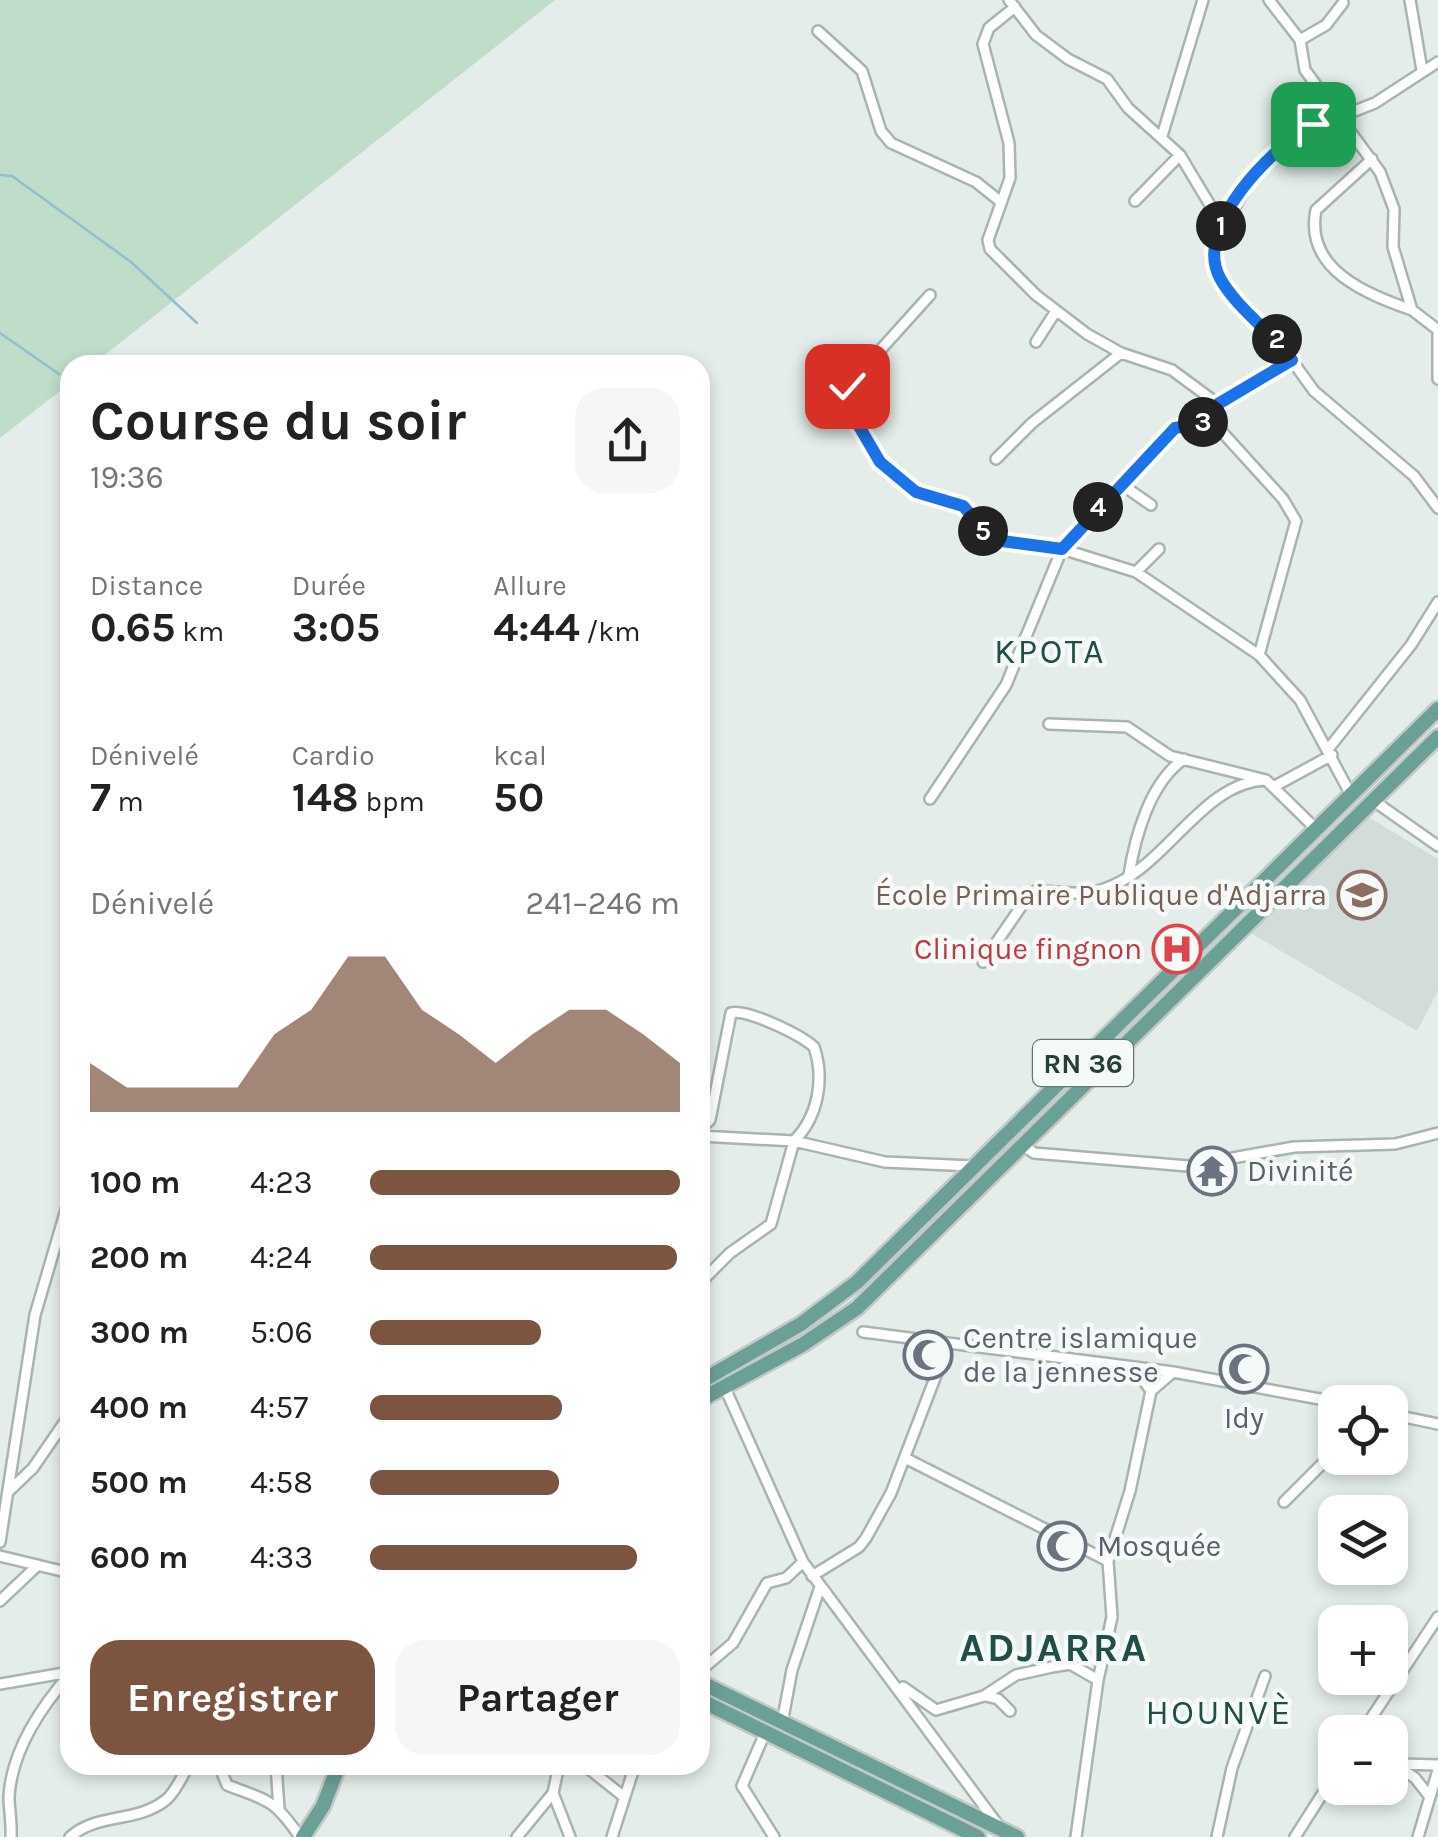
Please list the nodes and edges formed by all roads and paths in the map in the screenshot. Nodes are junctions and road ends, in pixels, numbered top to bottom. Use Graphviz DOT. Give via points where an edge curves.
graph roads {
  1 [pos="1202,0"];
  2 [pos="1269,0"];
  3 [pos="1410,0"];
  4 [pos="1012,3"];
  5 [pos="1343,3"];
  6 [pos="818,31"];
  7 [pos="1300,40"];
  8 [pos="1438,62"];
  9 [pos="1422,70"];
  10 [pos="1338,119"];
  11 [pos="1162,136"];
  12 [pos="1180,156"];
  13 [pos="1372,158"];
  14 [pos="1135,201"];
  15 [pos="1001,202"];
  16 [pos="1217,232"];
  17 [pos="930,295"];
  18 [pos="1412,310"];
  19 [pos="1056,311"];
  20 [pos="1438,331"];
  21 [pos="1036,342"];
  22 [pos="1121,353"];
  23 [pos="1292,360"];
  24 [pos="1438,379"];
  25 [pos="1218,404"];
  26 [pos="1212,422"];
  27 [pos="996,459"];
  28 [pos="1122,484"];
  29 [pos="1151,505"];
  30 [pos="1438,508"];
  31 [pos="1062,549"];
  32 [pos="1159,550"];
  33 [pos="1136,572"];
  34 [pos="1438,602"];
  35 [pos="1259,655"];
  36 [pos="1438,710"];
  37 [pos="1050,724"];
  38 [pos="1438,737"];
  39 [pos="1331,752"];
  40 [pos="1184,759"];
  41 [pos="1270,783"];
  42 [pos="1351,795"];
  43 [pos="930,799"];
  44 [pos="1374,801"];
  45 [pos="1318,830"];
  46 [pos="1438,846"];
  47 [pos="1129,875"];
  48 [pos="982,962"];
  49 [pos="710,1120"];
  50 [pos="1438,1132"];
  51 [pos="710,1137"];
  52 [pos="794,1141"];
  53 [pos="1024,1145"];
  54 [pos="972,1166"];
  55 [pos="60,1220"];
  56 [pos="710,1275"];
  57 [pos="862,1332"];
  58 [pos="948,1344"];
  59 [pos="1134,1366"];
  60 [pos="1173,1372"];
  61 [pos="710,1376"];
  62 [pos="725,1388"];
  63 [pos="1151,1391"];
  64 [pos="710,1395"];
  65 [pos="1318,1399"];
  66 [pos="1408,1418"];
  67 [pos="1438,1424"];
  68 [pos="60,1429"];
  69 [pos="905,1458"];
  70 [pos="1318,1468"];
  71 [pos="8,1492"];
  72 [pos="1284,1502"];
  73 [pos="0,1542"];
  74 [pos="0,1556"];
  75 [pos="1108,1561"];
  76 [pos="804,1562"];
  77 [pos="38,1565"];
  78 [pos="60,1570"];
  79 [pos="812,1576"];
  80 [pos="820,1587"];
  81 [pos="0,1601"];
  82 [pos="1438,1617"];
  83 [pos="710,1663"];
  84 [pos="60,1675"];
  85 [pos="1264,1676"];
  86 [pos="1098,1680"];
  87 [pos="896,1683"];
  88 [pos="0,1684"];
  89 [pos="60,1685"];
  90 [pos="710,1687"];
  91 [pos="984,1696"];
  92 [pos="710,1705"];
  93 [pos="1010,1711"];
  94 [pos="1373,1715"];
  95 [pos="782,1723"];
  96 [pos="764,1733"];
  97 [pos="1408,1764"];
  98 [pos="1438,1768"];
  99 [pos="182,1775"];
  100 [pos="223,1775"];
  101 [pos="277,1775"];
  102 [pos="335,1775"];
  103 [pos="557,1775"];
  104 [pos="597,1775"];
  105 [pos="630,1775"];
  106 [pos="1408,1775"];
  107 [pos="554,1793"];
  108 [pos="623,1796"];
  109 [pos="1430,1797"];
  110 [pos="1318,1801"];
  111 [pos="279,1809"];
  112 [pos="1000,1828"];
  113 [pos="11,1837"];
  114 [pos="70,1837"];
  115 [pos="302,1837"];
  116 [pos="516,1837"];
  117 [pos="570,1837"];
  118 [pos="612,1837"];
  119 [pos="774,1837"];
  120 [pos="978,1837"];
  121 [pos="1017,1837"];
  122 [pos="1076,1837"];
  123 [pos="1217,1837"];
  124 [pos="1295,1837"];
  125 [pos="1418,1837"];
  1 -- 11 [label="street"];
  2 -- 7 [label="street"];
  3 -- 9 [label="street"];
  4 -- 11 [label="street" via="1036,35 1107,79 1128,108"];
  4 -- 15 [label="street" via="983,44 1008,131 1010,178"];
  5 -- 7 [label="street"];
  6 -- 15 [label="street" via="862,71 890,143 962,175"];
  7 -- 10 [label="street" via="1305,70"];
  8 -- 9 [label="street"];
  9 -- 10 [label="street"];
  10 -- 13 [label="street"];
  10 -- 16 [label="street" via="1313,124 1268,158"];
  11 -- 12 [label="street"];
  12 -- 14 [label="street"];
  12 -- 16 [label="street" via="1210,205"];
  13 -- 18 [label="street" via="1394,208 1394,246"];
  13 -- 18 [label="street" via="1316,210 1318,238 1345,280"];
  15 -- 19 [label="street" via="989,247"];
  16 -- 23 [label="street" via="1213,262 1222,281"];
  17 -- 31 [label="street" via="847,386 855,426 900,480 963,506 994,540"];
  18 -- 20 [label="street"];
  19 -- 21 [label="street"];
  19 -- 22 [label="street"];
  20 -- 24 [label="street"];
  22 -- 25 [label="street" via="1172,370"];
  22 -- 27 [label="street"];
  23 -- 25 [label="street"];
  23 -- 30 [label="street" via="1314,391 1414,476"];
  25 -- 26 [label="street"];
  26 -- 28 [label="street" via="1175,428"];
  26 -- 35 [label="street" via="1296,521"];
  28 -- 29 [label="street"];
  28 -- 31 [label="street"];
  31 -- 33 [label="street"];
  31 -- 43 [label="street" via="1006,685"];
  32 -- 33 [label="street"];
  33 -- 35 [label="street"];
  34 -- 39 [label="street"];
  35 -- 39 [label="street" via="1282,676"];
  36 -- 42 [label="main road, RN 36"];
  37 -- 40 [label="street" via="1126,727"];
  38 -- 44 [label="main road, RN 36"];
  39 -- 41 [label="street"];
  39 -- 42 [label="street"];
  40 -- 41 [label="street"];
  40 -- 47 [label="street" via="1168,772 1137,835"];
  41 -- 45 [label="street"];
  41 -- 47 [label="street" via="1230,788"];
  42 -- 45 [label="main road, RN 36"];
  44 -- 46 [label="street"];
  44 -- 53 [label="main road, RN 36"];
  45 -- 54 [label="main road, RN 36"];
  47 -- 48 [label="street" via="1086,893 1035,891"];
  49 -- 52 [label="street" via="730,1017 738,1010 814,1047 818,1097"];
  50 -- 53 [label="street" via="1395,1144 1294,1147 1188,1166 1034,1154"];
  51 -- 52 [label="street"];
  52 -- 54 [label="street" via="857,1158"];
  52 -- 56 [label="street" via="771,1224"];
  53 -- 62 [label="main road, RN 36" via="857,1308"];
  54 -- 61 [label="main road, RN 36" via="846,1291"];
  55 -- 71 [label="street" via="35,1315"];
  57 -- 58 [label="street"];
  58 -- 59 [label="street"];
  58 -- 69 [label="street"];
  59 -- 60 [label="street"];
  59 -- 63 [label="street"];
  60 -- 63 [label="street"];
  60 -- 65 [label="street"];
  62 -- 64 [label="main road, RN 36"];
  62 -- 76 [label="street"];
  63 -- 75 [label="street"];
  66 -- 67 [label="street"];
  68 -- 71 [label="street"];
  69 -- 75 [label="street"];
  69 -- 79 [label="street" via="863,1543"];
  70 -- 72 [label="street"];
  71 -- 73 [label="street"];
  74 -- 77 [label="street"];
  75 -- 86 [label="street" via="1112,1617"];
  76 -- 79 [label="street"];
  76 -- 83 [label="street" via="786,1578 767,1582 733,1644"];
  77 -- 78 [label="street"];
  77 -- 81 [label="street"];
  79 -- 80 [label="street"];
  80 -- 87 [label="street"];
  80 -- 95 [label="street"];
  82 -- 94 [label="street"];
  84 -- 88 [label="street"];
  85 -- 123 [label="street"];
  86 -- 91 [label="street" via="1070,1664 1052,1666 1016,1675"];
  86 -- 122 [label="street"];
  87 -- 91 [label="street" via="936,1710"];
  87 -- 112 [label="street"];
  89 -- 113 [label="street" via="19,1758 10,1793"];
  90 -- 95 [label="main road"];
  91 -- 93 [label="street"];
  92 -- 96 [label="main road"];
  95 -- 112 [label="main road"];
  96 -- 119 [label="street" via="742,1786"];
  96 -- 120 [label="main road"];
  97 -- 98 [label="street"];
  98 -- 109 [label="street"];
  99 -- 114 [label="street" via="161,1803 130,1817 95,1820"];
  100 -- 111 [label="street" via="227,1786 259,1794"];
  101 -- 111 [label="street"];
  102 -- 115 [label="main road"];
  103 -- 107 [label="street"];
  104 -- 108 [label="street"];
  105 -- 108 [label="street"];
  106 -- 109 [label="street"];
  107 -- 116 [label="street"];
  107 -- 117 [label="street"];
  108 -- 118 [label="street"];
  109 -- 125 [label="street"];
  110 -- 124 [label="street"];
  111 -- 115 [label="street"];
  112 -- 121 [label="main road"];
}
